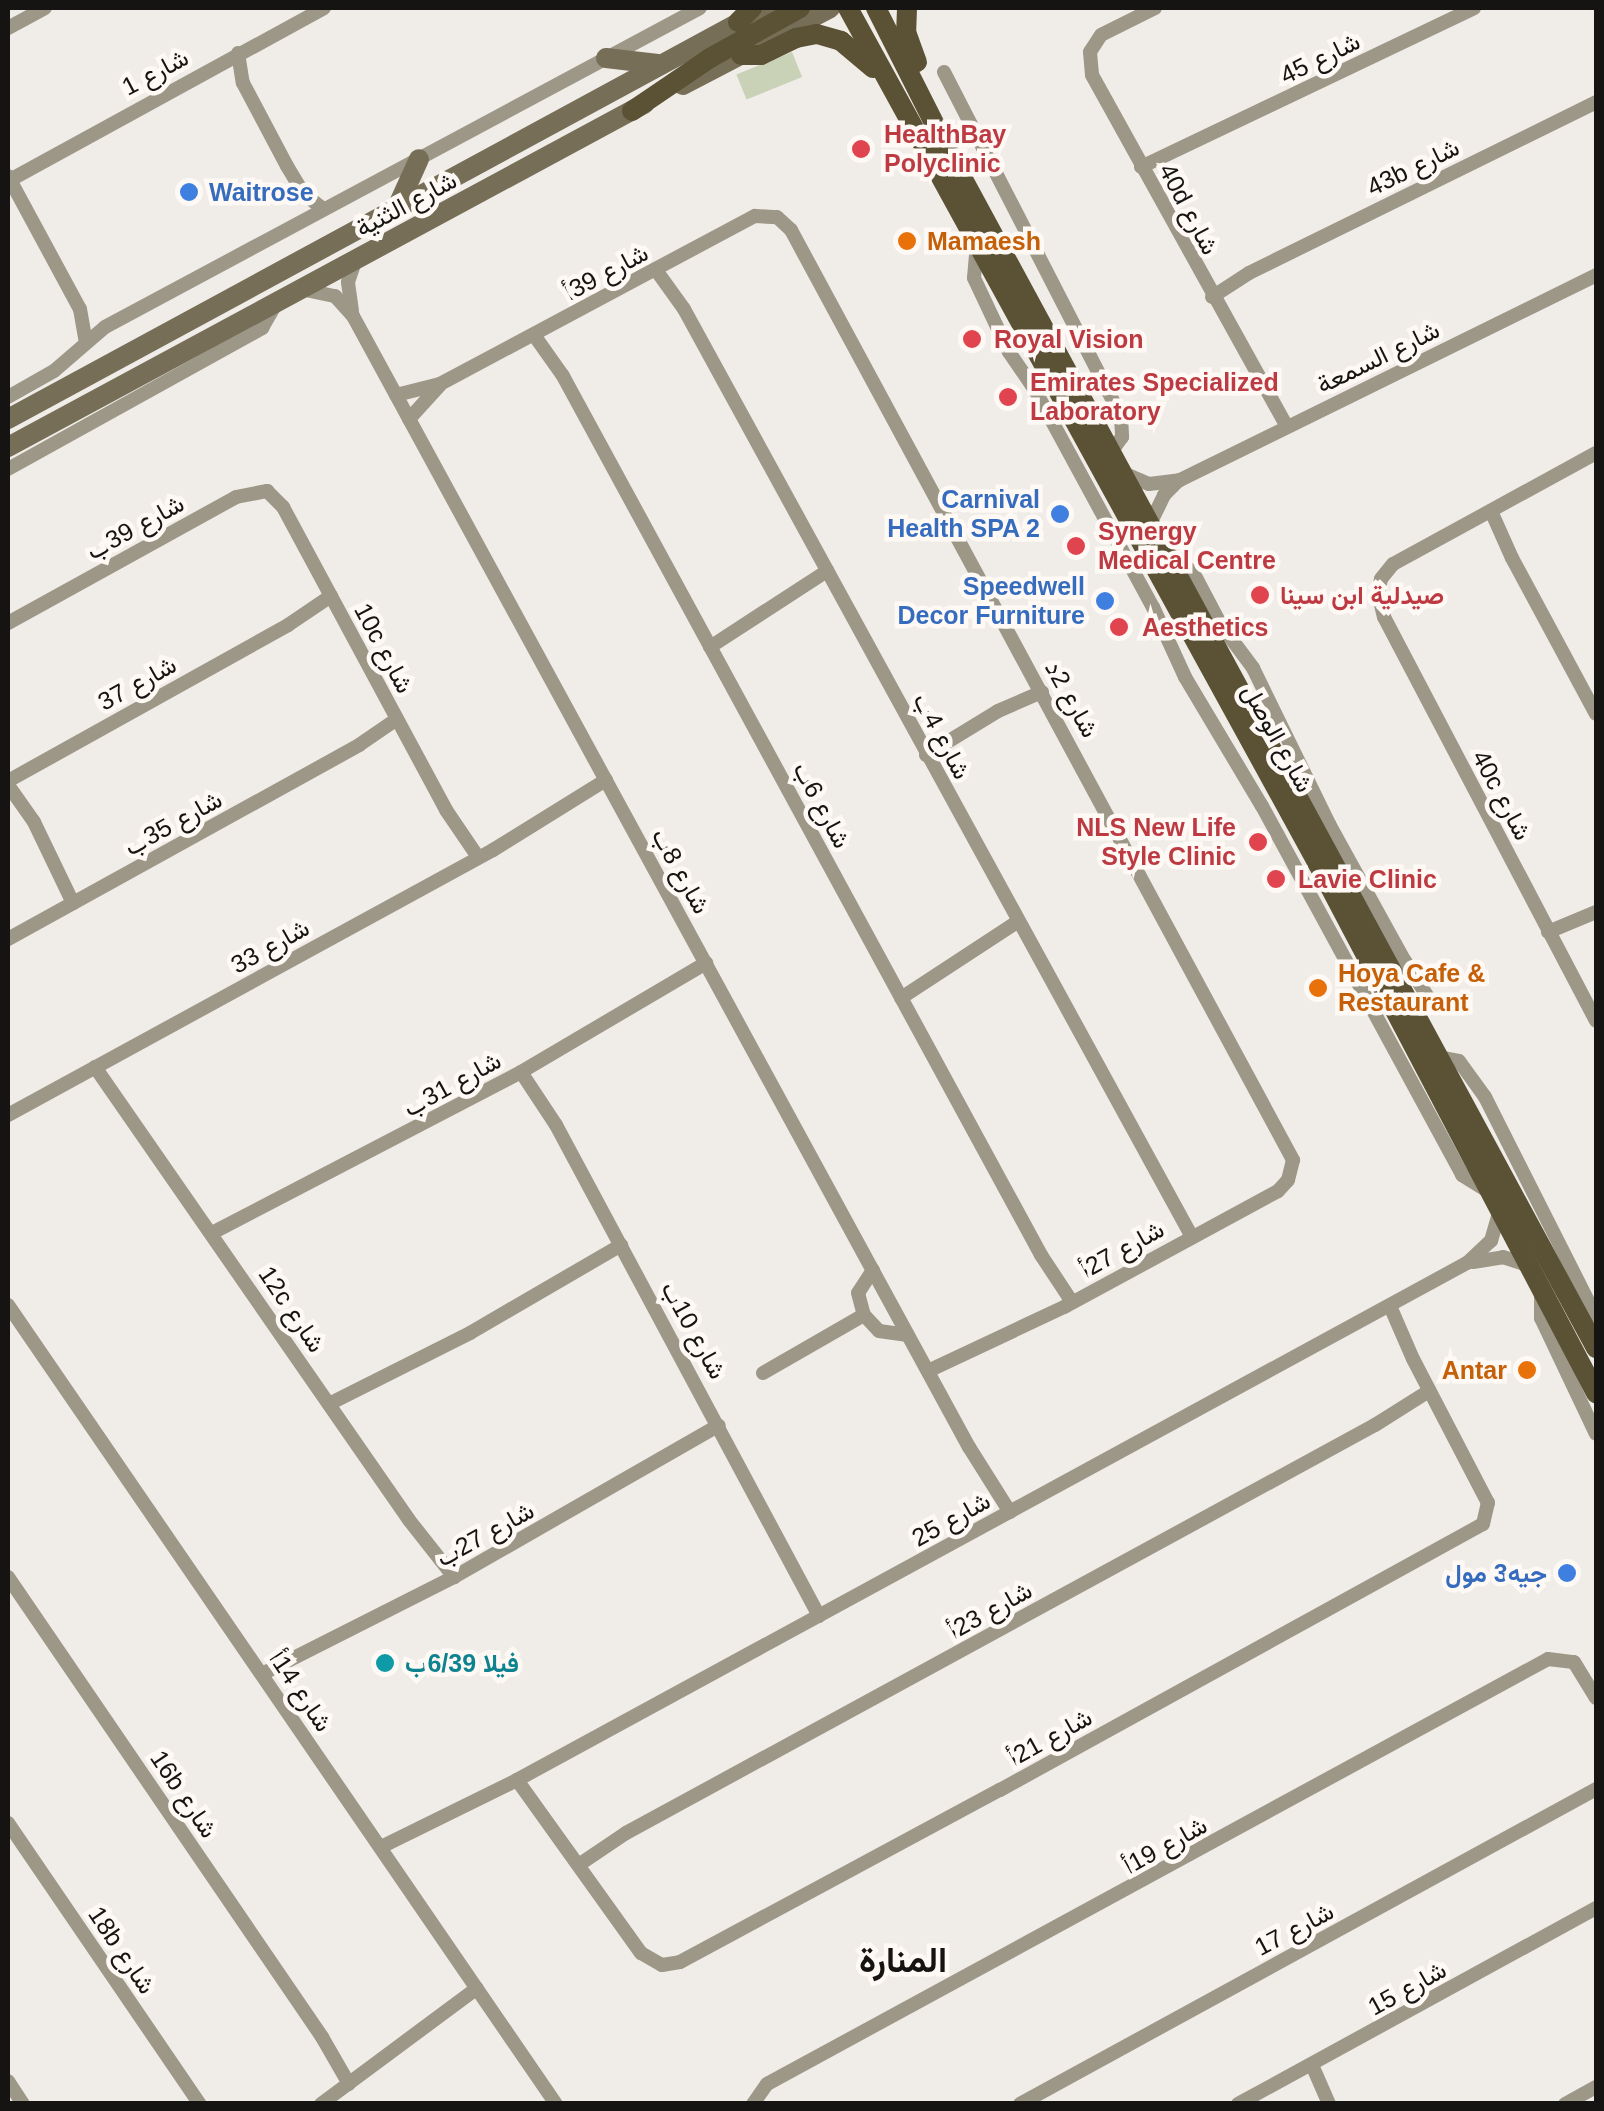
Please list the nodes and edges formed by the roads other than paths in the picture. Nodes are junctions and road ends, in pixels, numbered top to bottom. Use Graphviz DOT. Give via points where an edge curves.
graph roads {
  1 [pos="45,8"];
  2 [pos="324,8"];
  3 [pos="700,8"];
  4 [pos="766,8"];
  5 [pos="800,8"];
  6 [pos="830,8"];
  7 [pos="848,8"];
  8 [pos="858,8"];
  9 [pos="876,8"];
  10 [pos="907,8"];
  11 [pos="1155,8"];
  12 [pos="1474,8"];
  13 [pos="745,15"];
  14 [pos="8,28"];
  15 [pos="238,53"];
  16 [pos="741,55"];
  17 [pos="606,58"];
  18 [pos="220,63"];
  19 [pos="660,64"];
  20 [pos="944,72"];
  21 [pos="243,83"];
  22 [pos="895,94"];
  23 [pos="926,101"];
  24 [pos="1596,102"];
  25 [pos="632,111"];
  26 [pos="419,159"];
  27 [pos="958,170"];
  28 [pos="1144,172"];
  29 [pos="9,178"];
  30 [pos="300,189"];
  31 [pos="323,209"];
  32 [pos="395,212"];
  33 [pos="301,221"];
  34 [pos="791,230"];
  35 [pos="1032,248"];
  36 [pos="992,249"];
  37 [pos="356,259"];
  38 [pos="661,268"];
  39 [pos="1596,274"];
  40 [pos="300,290"];
  41 [pos="1210,293"];
  42 [pos="235,300"];
  43 [pos="276,303"];
  44 [pos="80,309"];
  45 [pos="353,316"];
  46 [pos="105,327"];
  47 [pos="538,333"];
  48 [pos="86,342"];
  49 [pos="194,347"];
  50 [pos="440,384"];
  51 [pos="396,394"];
  52 [pos="8,397"];
  53 [pos="8,419"];
  54 [pos="409,419"];
  55 [pos="1282,429"];
  56 [pos="8,447"];
  57 [pos="1111,452"];
  58 [pos="1596,453"];
  59 [pos="8,469"];
  60 [pos="1122,472"];
  61 [pos="1180,480"];
  62 [pos="283,507"];
  63 [pos="1487,513"];
  64 [pos="1150,524"];
  65 [pos="1162,550"];
  66 [pos="829,576"];
  67 [pos="333,600"];
  68 [pos="8,623"];
  69 [pos="708,643"];
  70 [pos="1039,688"];
  71 [pos="1596,714"];
  72 [pos="399,723"];
  73 [pos="924,751"];
  74 [pos="10,781"];
  75 [pos="608,785"];
  76 [pos="474,860"];
  77 [pos="77,901"];
  78 [pos="1596,912"];
  79 [pos="1020,926"];
  80 [pos="1550,936"];
  81 [pos="8,939"];
  82 [pos="1404,960"];
  83 [pos="708,968"];
  84 [pos="1398,982"];
  85 [pos="898,993"];
  86 [pos="1431,1002"];
  87 [pos="1596,1021"];
  88 [pos="1438,1056"];
  89 [pos="101,1064"];
  90 [pos="526,1069"];
  91 [pos="8,1116"];
  92 [pos="1278,1190"];
  93 [pos="1499,1213"];
  94 [pos="216,1237"];
  95 [pos="1188,1239"];
  96 [pos="624,1248"];
  97 [pos="1468,1263"];
  98 [pos="1527,1265"];
  99 [pos="873,1270"];
  100 [pos="1541,1290"];
  101 [pos="1068,1304"];
  102 [pos="8,1305"];
  103 [pos="1384,1309"];
  104 [pos="864,1315"];
  105 [pos="1596,1318"];
  106 [pos="908,1334"];
  107 [pos="1596,1348"];
  108 [pos="763,1373"];
  109 [pos="931,1376"];
  110 [pos="1596,1393"];
  111 [pos="1431,1395"];
  112 [pos="333,1409"];
  113 [pos="722,1429"];
  114 [pos="1596,1434"];
  115 [pos="1006,1514"];
  116 [pos="8,1576"];
  117 [pos="449,1580"];
  118 [pos="823,1613"];
  119 [pos="265,1679"];
  120 [pos="1596,1698"];
  121 [pos="521,1777"];
  122 [pos="1594,1792"];
  123 [pos="8,1823"];
  124 [pos="384,1851"];
  125 [pos="577,1860"];
  126 [pos="1596,1908"];
  127 [pos="480,1993"];
  128 [pos="1307,2068"];
  129 [pos="353,2081"];
  130 [pos="8,2082"];
  131 [pos="1596,2086"];
  132 [pos="22,2104"];
  133 [pos="200,2104"];
  134 [pos="320,2104"];
  135 [pos="556,2104"];
  136 [pos="753,2104"];
  137 [pos="1020,2104"];
  138 [pos="1238,2104"];
  139 [pos="1326,2104"];
  140 [pos="1565,2104"];
  1 -- 14 [label="street"];
  2 -- 15 [label="street, شارع 1"];
  3 -- 17 [label="street"];
  4 -- 13 [label="main road, شارع الثنية"];
  5 -- 25 [label="main road" via="715,54"];
  6 -- 16 [label="main road, شارع الثنية"];
  7 -- 22 [label="main road, شارع الوصل"];
  8 -- 27 [label="main road"];
  9 -- 23 [label="main road, شارع الوصل"];
  10 -- 23 [label="main road" via="906,32 927,85"];
  11 -- 28 [label="street, 40d شارع" via="1109,29 1090,52 1094,81"];
  12 -- 28 [label="street, شارع 45"];
  13 -- 19 [label="main road, شارع الثنية"];
  15 -- 18 [label="street, شارع 1"];
  15 -- 21 [label="street"];
  16 -- 22 [label="main road" via="763,55 805,35 832,36 865,58"];
  16 -- 25 [label="main road, شارع الثنية"];
  17 -- 19 [label="main road"];
  17 -- 26 [label="street"];
  18 -- 21 [label="street"];
  18 -- 29 [label="street, شارع 1"];
  19 -- 32 [label="main road, شارع الثنية"];
  20 -- 35 [label="street"];
  21 -- 30 [label="street"];
  22 -- 36 [label="main road, شارع الوصل"];
  23 -- 27 [label="main road, شارع الوصل"];
  24 -- 41 [label="street, 43b شارع"];
  25 -- 37 [label="main road, شارع الثنية"];
  26 -- 31 [label="street"];
  26 -- 32 [label="main road"];
  27 -- 36 [label="main road, شارع الوصل"];
  28 -- 41 [label="street, 40d شارع"];
  29 -- 44 [label="street"];
  30 -- 31 [label="street"];
  30 -- 33 [label="street"];
  31 -- 33 [label="street"];
  32 -- 42 [label="main road, شارع الثنية"];
  33 -- 46 [label="street"];
  34 -- 38 [label="street, شارع 39أ" via="777,217 756,216"];
  34 -- 70 [label="street, شارع 2د"];
  35 -- 36 [label="street"];
  35 -- 57 [label="street" via="1121,416 1122,436"];
  36 -- 57 [label="main road, شارع الوصل"];
  36 -- 93 [label="main road, شارع الوصل"];
  37 -- 40 [label="main road, شارع الثنية"];
  37 -- 45 [label="street, شارع 8ب" via="348,282"];
  38 -- 47 [label="street, شارع 39أ"];
  38 -- 66 [label="street, شارع 4ب"];
  39 -- 55 [label="street, شارع السمعة"];
  40 -- 43 [label="main road, شارع الثنية"];
  40 -- 45 [label="street" via="335,296"];
  41 -- 55 [label="street, 40d شارع"];
  42 -- 49 [label="main road" via="223,316 187,336"];
  42 -- 53 [label="main road, شارع الثنية"];
  43 -- 49 [label="main road, شارع الثنية"];
  43 -- 59 [label="street" via="262,328"];
  44 -- 46 [label="street"];
  44 -- 48 [label="street"];
  45 -- 51 [label="street, شارع 8ب"];
  46 -- 48 [label="street"];
  47 -- 50 [label="street, شارع 39أ"];
  47 -- 69 [label="street, شارع 6ب"];
  48 -- 52 [label="street" via="54,371"];
  49 -- 56 [label="main road, شارع الثنية"];
  50 -- 51 [label="street, شارع 39أ"];
  50 -- 54 [label="street, شارع 39أ"];
  51 -- 54 [label="street, شارع 8ب"];
  54 -- 75 [label="street, شارع 8ب"];
  55 -- 61 [label="street, شارع السمعة"];
  57 -- 60 [label="main road, شارع الوصل"];
  58 -- 63 [label="street"];
  60 -- 61 [label="street" via="1149,484"];
  60 -- 64 [label="main road, شارع الوصل"];
  61 -- 64 [label="street, شارع السمعة"];
  62 -- 67 [label="street, 10c شارع"];
  62 -- 68 [label="street, شارع 39ب" via="267,491 246,492"];
  63 -- 71 [label="street"];
  63 -- 80 [label="street, 40c شارع" via="1394,564 1378,586 1384,618"];
  64 -- 65 [label="main road, شارع الوصل"];
  65 -- 82 [label="street" via="1190,567 1217,619 1250,661"];
  65 -- 84 [label="main road, شارع الوصل"];
  66 -- 69 [label="street"];
  66 -- 73 [label="street, شارع 4ب"];
  67 -- 72 [label="street, 10c شارع"];
  67 -- 74 [label="street, شارع 37"];
  69 -- 85 [label="street, شارع 6ب"];
  70 -- 73 [label="street"];
  70 -- 92 [label="street, شارع 2د" via="1290,1148 1291,1174"];
  72 -- 76 [label="street, 10c شارع"];
  72 -- 77 [label="street, شارع 35ب"];
  73 -- 79 [label="street, شارع 4ب"];
  74 -- 77 [label="street"];
  75 -- 76 [label="street, شارع 33"];
  75 -- 83 [label="street, شارع 8ب"];
  76 -- 89 [label="street, شارع 33"];
  77 -- 81 [label="street, شارع 35ب"];
  78 -- 80 [label="street"];
  79 -- 85 [label="street"];
  79 -- 95 [label="street, شارع 4ب"];
  80 -- 87 [label="street, 40c شارع"];
  82 -- 84 [label="street"];
  82 -- 86 [label="street"];
  83 -- 90 [label="street, شارع 31ب"];
  83 -- 99 [label="street, شارع 8ب"];
  84 -- 88 [label="main road, شارع الوصل"];
  85 -- 101 [label="street, شارع 6ب"];
  88 -- 105 [label="street" via="1459,1061 1485,1098"];
  88 -- 107 [label="main road, شارع الوصل"];
  89 -- 91 [label="street, شارع 33"];
  89 -- 94 [label="street, 12c شارع"];
  90 -- 94 [label="street, شارع 31ب"];
  90 -- 96 [label="street, شارع 10ب"];
  92 -- 95 [label="street, شارع 27أ"];
  93 -- 97 [label="street, شارع 25" via="1491,1241"];
  93 -- 98 [label="main road, شارع الوصل"];
  94 -- 112 [label="street, 12c شارع"];
  95 -- 101 [label="street, شارع 27أ"];
  96 -- 112 [label="street"];
  96 -- 113 [label="street, شارع 10ب"];
  97 -- 98 [label="street, شارع 25" via="1497,1257"];
  97 -- 103 [label="street, شارع 25"];
  98 -- 100 [label="main road, شارع الوصل"];
  99 -- 104 [label="street" via="858,1293"];
  99 -- 106 [label="street, شارع 8ب"];
  100 -- 110 [label="main road, شارع الوصل"];
  100 -- 114 [label="street" via="1541,1318"];
  101 -- 109 [label="street, شارع 27أ"];
  102 -- 119 [label="street, شارع 14أ"];
  103 -- 111 [label="street"];
  103 -- 115 [label="street, شارع 25"];
  104 -- 106 [label="street" via="879,1332"];
  104 -- 108 [label="street"];
  106 -- 109 [label="street, شارع 8ب"];
  109 -- 115 [label="street, شارع 8ب"];
  111 -- 125 [label="street, شارع 23أ"];
  111 -- 125 [label="street, شارع 21أ" via="1488,1503 1478,1528 680,1962 662,1966 640,1953"];
  112 -- 117 [label="street, 12c شارع"];
  113 -- 117 [label="street, شارع 27ب"];
  113 -- 118 [label="street, شارع 10ب"];
  115 -- 118 [label="street, شارع 25"];
  116 -- 129 [label="street, 16b شارع"];
  117 -- 119 [label="street, شارع 27ب"];
  118 -- 121 [label="street, شارع 25"];
  119 -- 124 [label="street, شارع 14أ"];
  120 -- 136 [label="street, شارع 19أ" via="1581,1670 1565,1658 1548,1659 767,2084"];
  121 -- 124 [label="street, شارع 25"];
  121 -- 125 [label="street"];
  122 -- 137 [label="street, شارع 17"];
  123 -- 133 [label="street, 18b شارع"];
  124 -- 127 [label="street, شارع 14أ"];
  126 -- 128 [label="street, شارع 15"];
  127 -- 129 [label="street"];
  127 -- 135 [label="street, شارع 14أ"];
  128 -- 138 [label="street, شارع 15"];
  128 -- 139 [label="street"];
  129 -- 134 [label="street"];
  130 -- 132 [label="street"];
  131 -- 140 [label="street"];
}
